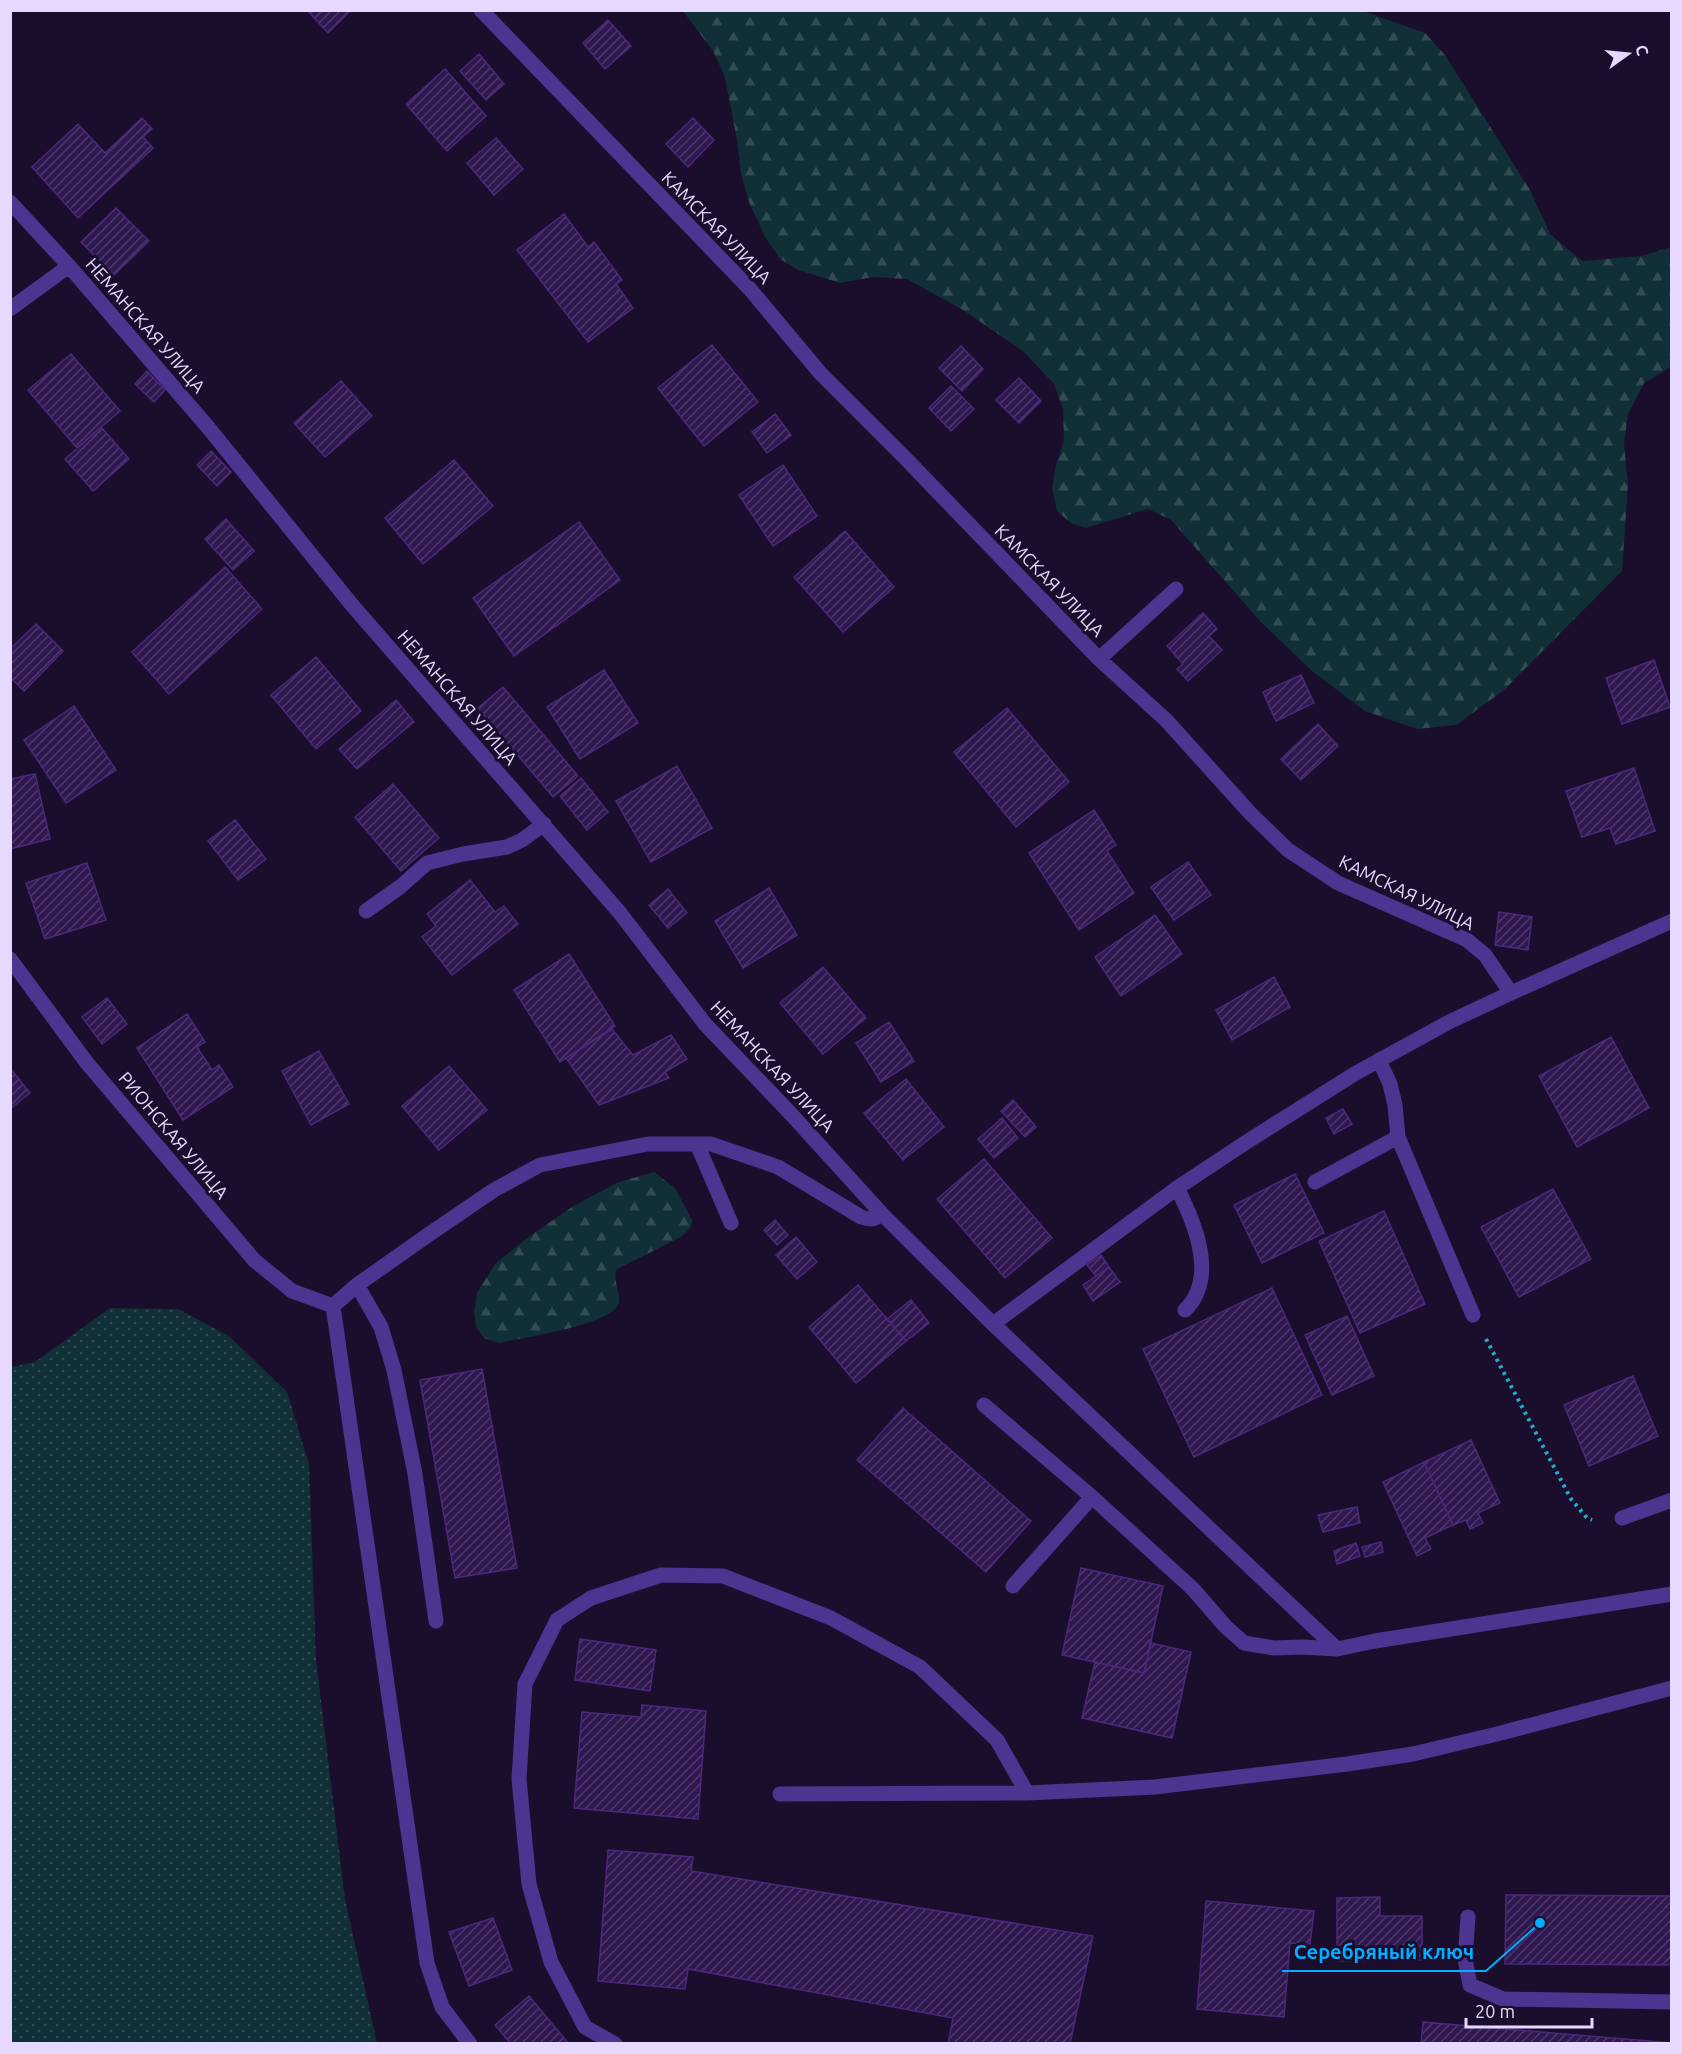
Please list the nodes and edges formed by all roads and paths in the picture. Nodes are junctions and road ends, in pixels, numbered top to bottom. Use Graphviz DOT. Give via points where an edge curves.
graph roads {
  1 [pos="481,10"];
  2 [pos="10,202"];
  3 [pos="69,266"];
  4 [pos="10,309"];
  5 [pos="1176,589"];
  6 [pos="1099,659"];
  7 [pos="544,824"];
  8 [pos="366,911"];
  9 [pos="1671,921"];
  10 [pos="10,959"];
  11 [pos="1511,993"];
  12 [pos="1379,1060"];
  13 [pos="1398,1137"];
  14 [pos="697,1144"];
  15 [pos="1315,1182"];
  16 [pos="1177,1188"];
  17 [pos="882,1214"];
  18 [pos="731,1223"];
  19 [pos="357,1285"];
  20 [pos="333,1306"];
  21 [pos="1185,1310"];
  22 [pos="1473,1315"];
  23 [pos="993,1324"];
  24 [pos="984,1405"];
  25 [pos="1092,1497"];
  26 [pos="1671,1500"];
  27 [pos="1622,1518"];
  28 [pos="1013,1586"];
  29 [pos="1671,1594"];
  30 [pos="436,1621"];
  31 [pos="1337,1649"];
  32 [pos="1671,1688"];
  33 [pos="1028,1793"];
  34 [pos="780,1794"];
  35 [pos="1468,1917"];
  36 [pos="1671,2002"];
  37 [pos="470,2043"];
  38 [pos="615,2043"];
  1 -- 6 [label="lane, КАМСКАЯ УЛИЦА" via="749,288 821,374"];
  2 -- 3 [label="lane, НЕМАНСКАЯ УЛИЦА"];
  3 -- 4 [label="lane"];
  3 -- 7 [label="lane, НЕМАНСКАЯ УЛИЦА" via="207,426 352,605"];
  5 -- 6 [label="lane"];
  6 -- 11 [label="lane, КАМСКАЯ УЛИЦА" via="1166,720 1288,850 1338,883 1467,940 1485,955"];
  7 -- 8 [label="lane" via="507,847 427,863"];
  7 -- 17 [label="lane, НЕМАНСКАЯ УЛИЦА" via="705,1024"];
  9 -- 11 [label="lane"];
  10 -- 20 [label="lane, РИОНСКАЯ УЛИЦА" via="87,1063 254,1260 292,1291"];
  11 -- 12 [label="lane"];
  12 -- 13 [label="lane" via="1390,1084"];
  12 -- 16 [label="lane"];
  13 -- 15 [label="lane"];
  13 -- 22 [label="lane"];
  14 -- 17 [label="lane" via="711,1144 778,1167 869,1220"];
  14 -- 18 [label="lane"];
  14 -- 19 [label="lane" via="648,1144 540,1165 485,1196"];
  16 -- 21 [label="lane" via="1199,1242 1201,1264 1199,1287"];
  16 -- 23 [label="lane"];
  17 -- 23 [label="lane, НЕМАНСКАЯ УЛИЦА"];
  19 -- 20 [label="lane"];
  19 -- 30 [label="lane" via="381,1327 394,1370 415,1474"];
  20 -- 37 [label="lane" via="427,1963 442,2007"];
  22 -- 27 [label="path" via="1571,1499 1587,1518 1605,1523"];
  23 -- 31 [label="lane, НЕМАНСКАЯ УЛИЦА"];
  24 -- 25 [label="lane"];
  25 -- 28 [label="lane"];
  25 -- 31 [label="lane" via="1193,1589 1244,1643 1274,1648"];
  26 -- 27 [label="lane"];
  29 -- 31 [label="lane"];
  32 -- 33 [label="lane" via="1402,1755 1155,1787"];
  33 -- 34 [label="lane"];
  33 -- 38 [label="lane" via="997,1740 920,1667 831,1618 723,1576 661,1575 591,1598 557,1620 525,1684 519,1779 529,1884 551,1962 585,2027"];
  35 -- 36 [label="lane" via="1466,1959 1470,1985 1492,1995 1503,1999"];
}
